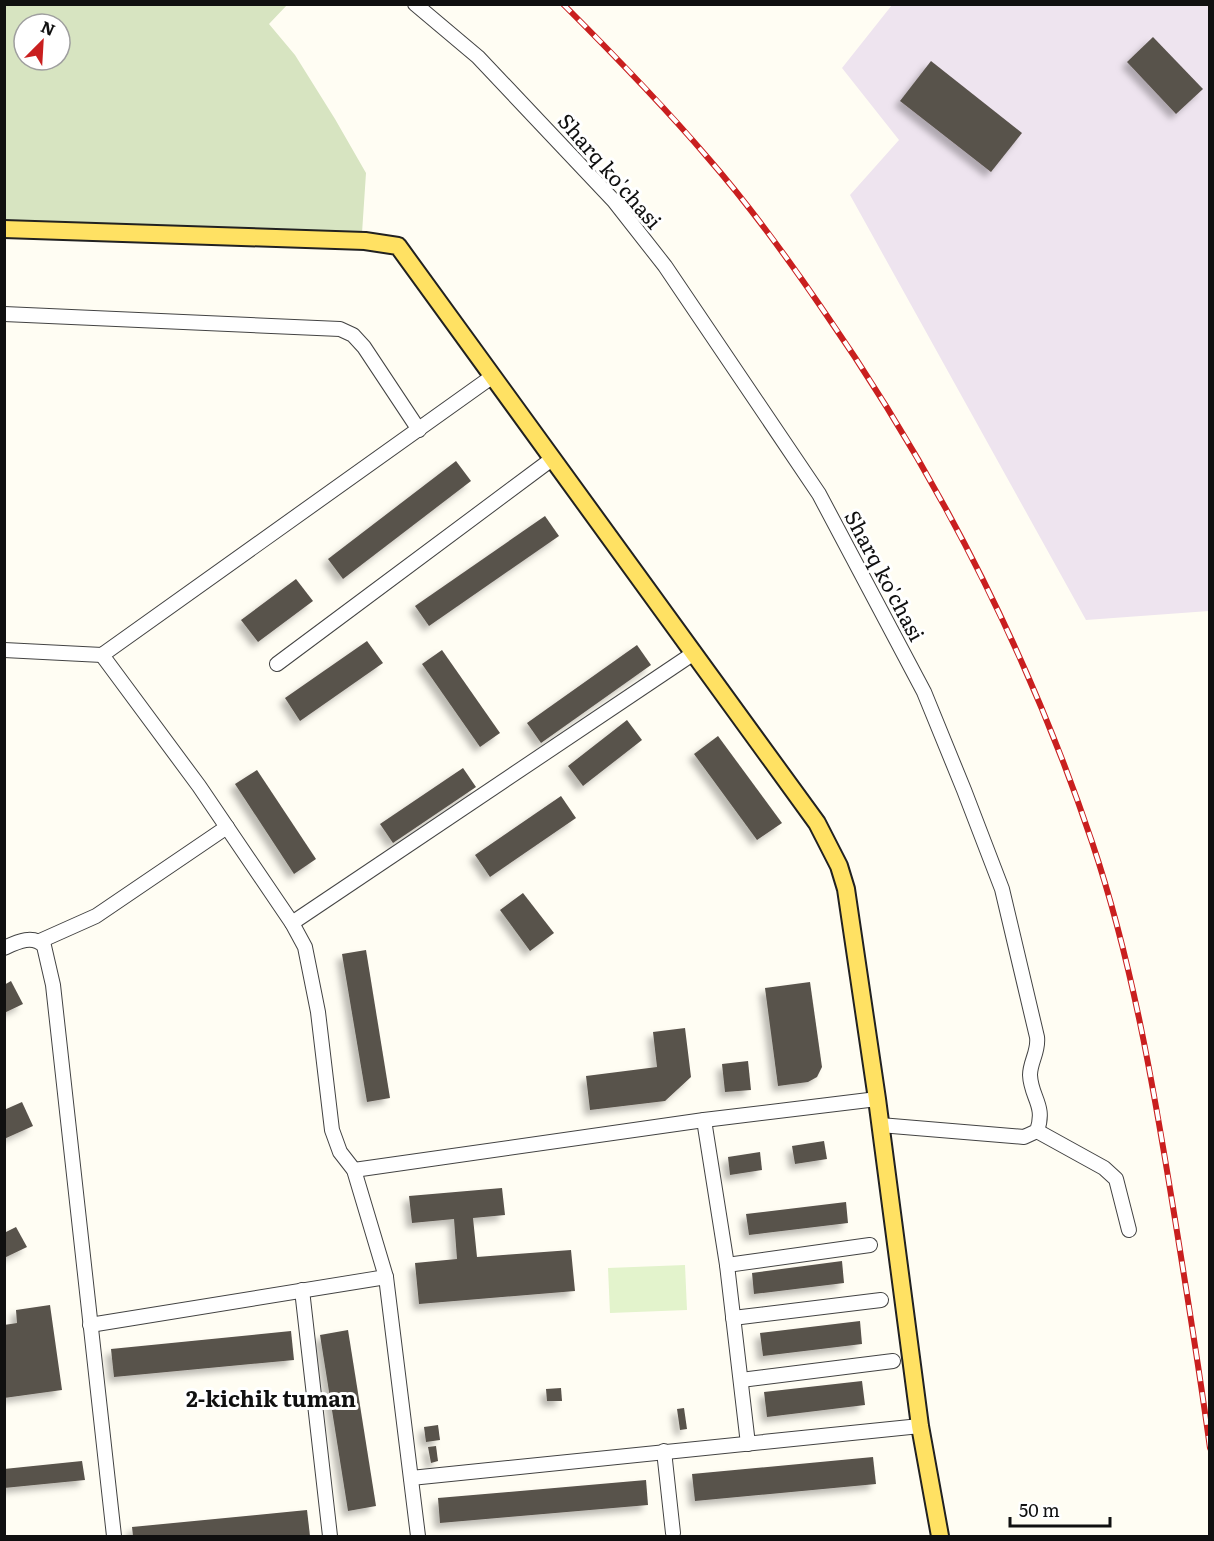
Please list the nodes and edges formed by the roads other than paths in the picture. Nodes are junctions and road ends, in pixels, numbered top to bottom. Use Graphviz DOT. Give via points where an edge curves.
graph roads {
  1 [pos="415,4"];
  2 [pos="4,229"];
  3 [pos="4,314"];
  4 [pos="493,376"];
  5 [pos="419,430"];
  6 [pos="552,459"];
  7 [pos="4,650"];
  8 [pos="694,653"];
  9 [pos="102,655"];
  10 [pos="277,664"];
  11 [pos="227,827"];
  12 [pos="292,923"];
  13 [pos="40,941"];
  14 [pos="4,948"];
  15 [pos="876,1099"];
  16 [pos="704,1120"];
  17 [pos="880,1125"];
  18 [pos="1036,1131"];
  19 [pos="354,1170"];
  20 [pos="1129,1230"];
  21 [pos="870,1245"];
  22 [pos="727,1265"];
  23 [pos="386,1277"];
  24 [pos="303,1290"];
  25 [pos="881,1300"];
  26 [pos="733,1318"];
  27 [pos="90,1324"];
  28 [pos="892,1361"];
  29 [pos="741,1380"];
  30 [pos="920,1426"];
  31 [pos="748,1444"];
  32 [pos="664,1451"];
  33 [pos="411,1478"];
  34 [pos="673,1533"];
  35 [pos="114,1536"];
  36 [pos="330,1536"];
  37 [pos="418,1536"];
  38 [pos="939,1536"];
  1 -- 18 [label="street, Sharq ko'chasi" via="478,57 614,201 664,266 819,494 924,692 1002,889 1037,1037 1030,1072 1040,1109"];
  2 -- 4 [label="main road" via="365,241 398,246"];
  3 -- 5 [label="street" via="340,329 364,346"];
  4 -- 5 [label="street"];
  4 -- 6 [label="main road"];
  5 -- 9 [label="street"];
  6 -- 8 [label="main road"];
  6 -- 10 [label="street"];
  7 -- 9 [label="street"];
  8 -- 12 [label="street"];
  8 -- 15 [label="main road" via="817,823 839,866 846,889"];
  9 -- 11 [label="street"];
  11 -- 12 [label="street"];
  11 -- 13 [label="street" via="96,916"];
  12 -- 19 [label="street" via="305,947 318,1012 332,1130 340,1152"];
  13 -- 14 [label="street" via="26,940"];
  13 -- 27 [label="street" via="53,985"];
  15 -- 16 [label="street"];
  15 -- 17 [label="main road"];
  16 -- 19 [label="street"];
  16 -- 22 [label="street"];
  17 -- 18 [label="street" via="1024,1137"];
  17 -- 30 [label="main road"];
  18 -- 20 [label="street" via="1104,1168 1116,1179"];
  19 -- 23 [label="street"];
  21 -- 22 [label="street"];
  22 -- 26 [label="street"];
  23 -- 24 [label="street"];
  23 -- 33 [label="street"];
  24 -- 27 [label="street"];
  24 -- 36 [label="street"];
  25 -- 26 [label="street"];
  26 -- 29 [label="street"];
  27 -- 35 [label="street"];
  28 -- 29 [label="street"];
  29 -- 31 [label="street"];
  30 -- 31 [label="street"];
  30 -- 38 [label="main road"];
  31 -- 32 [label="street"];
  32 -- 33 [label="street"];
  32 -- 34 [label="street"];
  33 -- 37 [label="street"];
}
